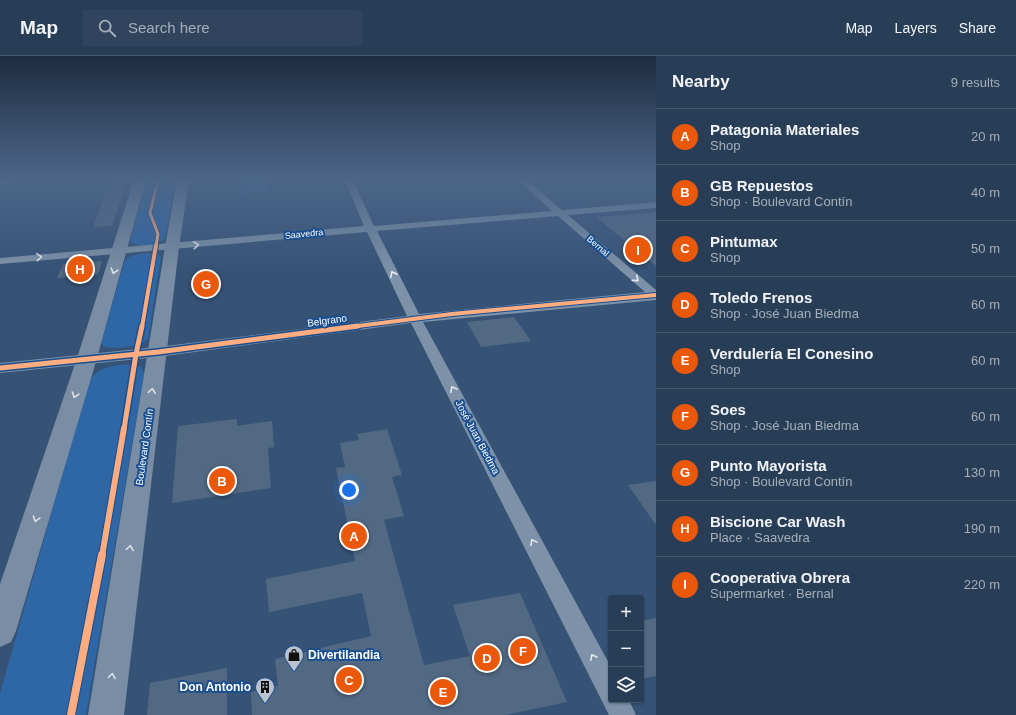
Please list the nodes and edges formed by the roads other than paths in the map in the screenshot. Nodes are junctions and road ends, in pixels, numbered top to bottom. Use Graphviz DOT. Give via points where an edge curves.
graph roads {
  1 [pos="131,211"];
  2 [pos="178,211"];
  3 [pos="362,211"];
  4 [pos="577,211"];
  5 [pos="560,212"];
  6 [pos="370,228"];
  7 [pos="172,247"];
  8 [pos="120,251"];
  9 [pos="0,260"];
  10 [pos="656,295"];
  11 [pos="415,318"];
  12 [pos="158,352"];
  13 [pos="87,358"];
  14 [pos="0,368"];
  15 [pos="0,631"];
  16 [pos="608,686"];
  17 [pos="617,703"];
  18 [pos="106,715"];
  19 [pos="623,715"];
  1 -- 8 [label="main road"];
  2 -- 7 [label="main road, Boulevard Contín"];
  3 -- 6 [label="street, José Juan Biedma"];
  4 -- 5 [label="street, Saavedra"];
  5 -- 6 [label="street, Saavedra"];
  5 -- 10 [label="street, Bernal, one-way"];
  7 -- 6 [label="street, Saavedra, one-way"];
  11 -- 6 [label="street, José Juan Biedma, one-way"];
  7 -- 8 [label="street, Saavedra"];
  7 -- 12 [label="main road, Boulevard Contín"];
  9 -- 8 [label="street, Saavedra, one-way"];
  8 -- 13 [label="main road, one-way"];
  10 -- 11 [label="street, Belgrano"];
  11 -- 12 [label="street, Belgrano"];
  16 -- 11 [label="street, José Juan Biedma, one-way"];
  12 -- 13 [label="street, Belgrano"];
  18 -- 12 [label="main road, Boulevard Contín, one-way"];
  13 -- 14 [label="street, Belgrano"];
  13 -- 15 [label="main road, one-way"];
  17 -- 19 [label="street"];
}
